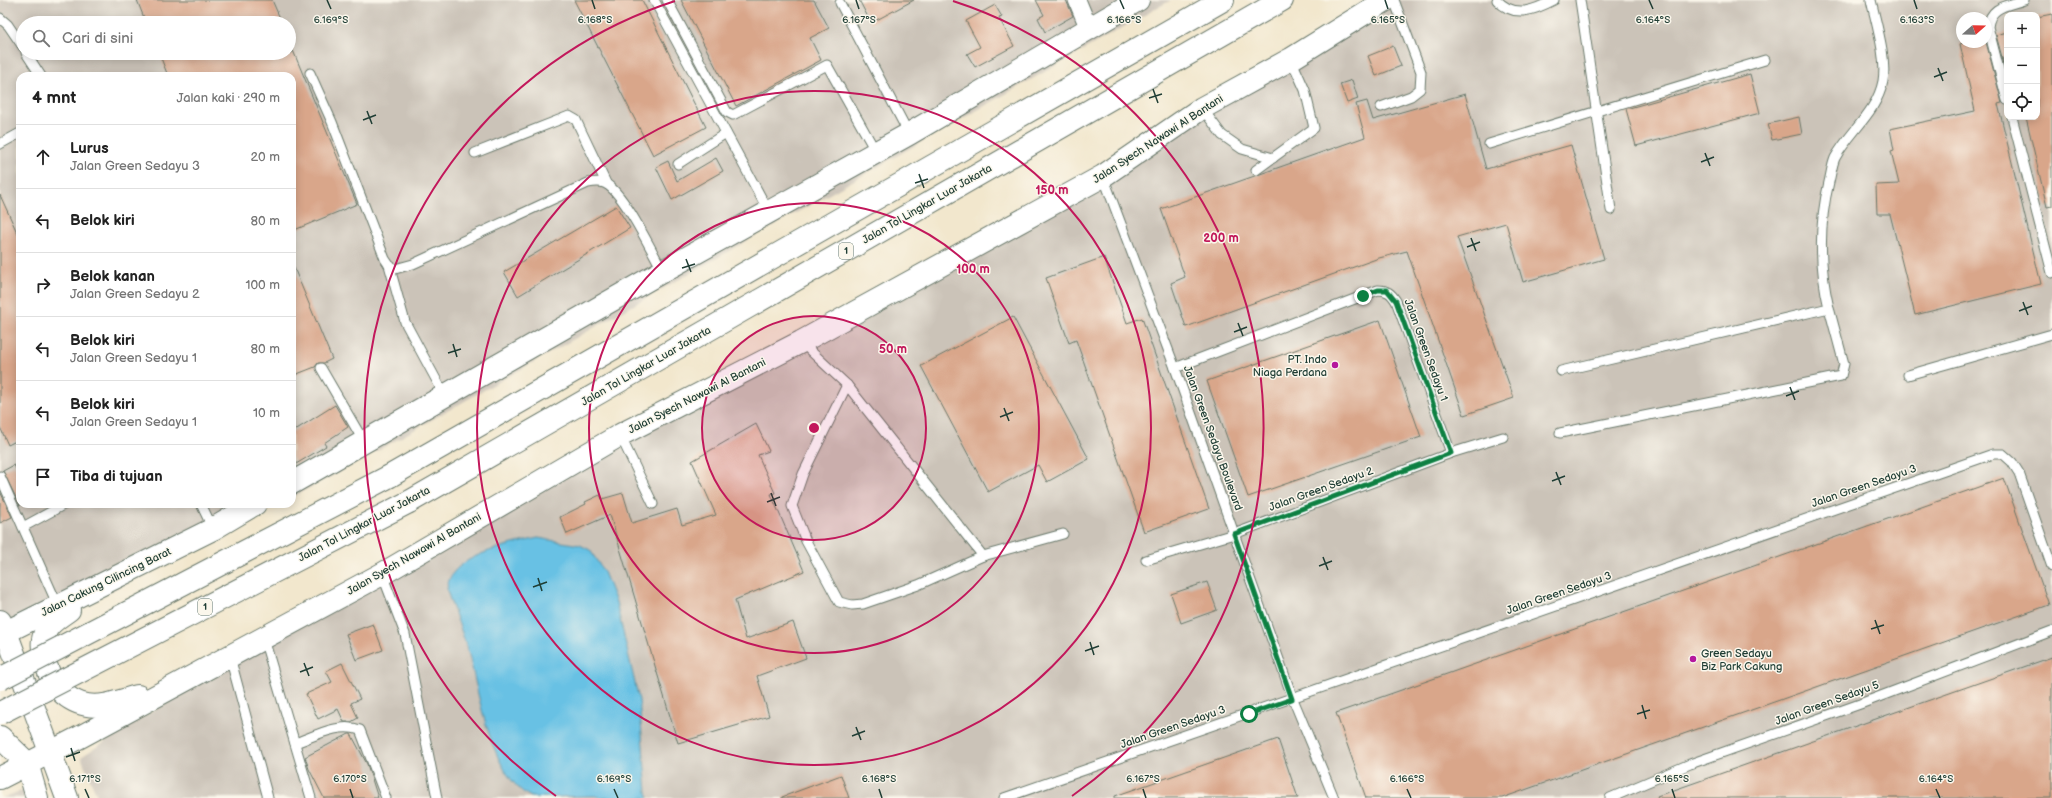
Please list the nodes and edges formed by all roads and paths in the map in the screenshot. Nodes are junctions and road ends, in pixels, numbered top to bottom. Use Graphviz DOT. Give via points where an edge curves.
graph roads {
  1 [pos="654,0"];
  2 [pos="667,0"];
  3 [pos="1077,0"];
  4 [pos="1138,0"];
  5 [pos="1223,0"];
  6 [pos="1282,0"];
  7 [pos="1386,0"];
  8 [pos="1394,0"];
  9 [pos="1498,0"];
  10 [pos="1554,0"];
  11 [pos="1580,0"];
  12 [pos="1871,0"];
  13 [pos="2024,0"];
  14 [pos="840,3"];
  15 [pos="0,18"];
  16 [pos="1089,29"];
  17 [pos="16,37"];
  18 [pos="1291,59"];
  19 [pos="31,60"];
  20 [pos="1765,60"];
  21 [pos="38,72"];
  22 [pos="310,74"];
  23 [pos="2004,88"];
  24 [pos="1381,107"];
  25 [pos="1202,108"];
  26 [pos="1598,112"];
  27 [pos="2013,120"];
  28 [pos="726,133"];
  29 [pos="909,134"];
  30 [pos="16,136"];
  31 [pos="0,144"];
  32 [pos="1489,144"];
  33 [pos="876,152"];
  34 [pos="475,153"];
  35 [pos="1273,158"];
  36 [pos="678,164"];
  37 [pos="1256,170"];
  38 [pos="1103,176"];
  39 [pos="606,183"];
  40 [pos="1611,210"];
  41 [pos="769,212"];
  42 [pos="389,265"];
  43 [pos="663,271"];
  44 [pos="2052,273"];
  45 [pos="1829,308"];
  46 [pos="2052,334"];
  47 [pos="801,342"];
  48 [pos="321,368"];
  49 [pos="1175,368"];
  50 [pos="1561,371"];
  51 [pos="1908,375"];
  52 [pos="847,385"];
  53 [pos="445,396"];
  54 [pos="1560,433"];
  55 [pos="620,435"];
  56 [pos="1503,437"];
  57 [pos="364,442"];
  58 [pos="1451,453"];
  59 [pos="0,476"];
  60 [pos="296,481"];
  61 [pos="653,504"];
  62 [pos="58,508"];
  63 [pos="204,508"];
  64 [pos="249,508"];
  65 [pos="23,528"];
  66 [pos="213,530"];
  67 [pos="1063,534"];
  68 [pos="1234,534"];
  69 [pos="983,556"];
  70 [pos="1146,560"];
  71 [pos="2052,567"];
  72 [pos="382,574"];
  73 [pos="112,579"];
  74 [pos="58,606"];
  75 [pos="2,630"];
  76 [pos="2052,631"];
  77 [pos="264,639"];
  78 [pos="230,657"];
  79 [pos="0,680"];
  80 [pos="170,689"];
  81 [pos="1292,699"];
  82 [pos="0,713"];
  83 [pos="0,737"];
  84 [pos="295,743"];
  85 [pos="51,753"];
  86 [pos="27,763"];
  87 [pos="0,778"];
  88 [pos="37,798"];
  89 [pos="67,798"];
  90 [pos="268,798"];
  91 [pos="311,798"];
  92 [pos="386,798"];
  93 [pos="437,798"];
  94 [pos="1004,798"];
  95 [pos="1334,798"];
  96 [pos="1610,798"];
  1 -- 28 [label="lane"];
  2 -- 33 [label="lane" via="727,112 734,115 827,65"];
  3 -- 16 [label="street"];
  4 -- 16 [label="main road"];
  5 -- 79 [label="main road, bridge" via="390,476"];
  6 -- 82 [label="main road, Jalan Tol Lingkar Luar Jakarta / 1, bridge" via="409,502"];
  7 -- 18 [label="main road, Jalan Syech Nawawi Al Bantani"];
  8 -- 24 [label="lane" via="1421,72 1420,89 1411,96"];
  9 -- 10 [label="lane" via="1505,8 1521,11 1535,9"];
  11 -- 26 [label="lane"];
  12 -- 45 [label="lane" via="1883,62 1883,79 1873,108 1854,129 1835,159 1824,200 1820,247"];
  13 -- 23 [label="lane" via="1994,11 1989,20 1988,27"];
  14 -- 29 [label="lane"];
  15 -- 17 [label="lane"];
  16 -- 29 [label="main road"];
  18 -- 25 [label="main road, Jalan Syech Nawawi Al Bantani"];
  18 -- 35 [label="lane" via="1305,90 1314,126"];
  19 -- 21 [label="lane"];
  20 -- 26 [label="lane"];
  22 -- 42 [label="lane"];
  25 -- 35 [label="lane" via="1222,135 1242,149"];
  25 -- 38 [label="main road, Jalan Syech Nawawi Al Bantani"];
  26 -- 32 [label="lane"];
  26 -- 40 [label="lane"];
  27 -- 44 [label="lane"];
  28 -- 36 [label="lane"];
  28 -- 41 [label="lane"];
  29 -- 33 [label="main road"];
  30 -- 31 [label="lane"];
  33 -- 41 [label="main road"];
  34 -- 39 [label="lane" via="569,116 576,120"];
  35 -- 37 [label="lane"];
  38 -- 47 [label="main road, Jalan Syech Nawawi Al Bantani"];
  38 -- 49 [label="lane, Jalan Green Sedayu Boulevard"];
  39 -- 42 [label="lane" via="588,182 413,264 395,269"];
  39 -- 43 [label="lane" via="622,198"];
  41 -- 43 [label="main road"];
  42 -- 53 [label="lane" via="405,322"];
  43 -- 53 [label="main road"];
  45 -- 50 [label="lane"];
  45 -- 54 [label="lane" via="1844,364 1841,376"];
  46 -- 51 [label="lane"];
  47 -- 52 [label="lane"];
  47 -- 55 [label="main road, Jalan Syech Nawawi Al Bantani"];
  48 -- 57 [label="lane"];
  49 -- 58 [label="lane, Jalan Green Sedayu 1" via="1378,290 1387,290 1396,301"];
  49 -- 68 [label="lane, Jalan Green Sedayu Boulevard"];
  52 -- 69 [label="lane"];
  52 -- 69 [label="lane" via="803,474 792,506 806,541 839,602 863,604 918,585"];
  53 -- 57 [label="main road"];
  55 -- 61 [label="lane"];
  55 -- 72 [label="main road, Jalan Syech Nawawi Al Bantani"];
  56 -- 58 [label="lane, Jalan Green Sedayu 2"];
  57 -- 60 [label="main road"];
  58 -- 68 [label="lane, Jalan Green Sedayu 2"];
  59 -- 65 [label="lane"];
  62 -- 65 [label="lane"];
  63 -- 66 [label="lane"];
  64 -- 66 [label="main road"];
  65 -- 74 [label="lane"];
  66 -- 73 [label="main road, Jalan Cakung Cilincing Barat"];
  67 -- 69 [label="lane"];
  68 -- 70 [label="lane, Jalan Green Sedayu 2"];
  68 -- 81 [label="lane, Jalan Green Sedayu Boulevard"];
  71 -- 81 [label="lane, Jalan Green Sedayu 3" via="2016,467 2007,456 1993,454"];
  72 -- 77 [label="main road, Jalan Syech Nawawi Al Bantani"];
  72 -- 93 [label="lane" via="405,634"];
  73 -- 74 [label="main road, Jalan Cakung Cilincing Barat"];
  73 -- 80 [label="main road" via="52,623 45,632 42,645 46,667 52,681 62,693 88,705 102,705"];
  74 -- 75 [label="main road, Jalan Cakung Cilincing Barat"];
  75 -- 85 [label="main road"];
  76 -- 96 [label="lane, Jalan Green Sedayu 5" via="1860,704 1690,764"];
  77 -- 78 [label="main road, Jalan Syech Nawawi Al Bantani"];
  77 -- 84 [label="lane"];
  78 -- 80 [label="main road, Jalan Syech Nawawi Al Bantani"];
  78 -- 90 [label="lane"];
  80 -- 85 [label="main road, Jalan Syech Nawawi Al Bantani"];
  81 -- 94 [label="lane, Jalan Green Sedayu 3"];
  81 -- 95 [label="lane, Jalan Green Sedayu Boulevard"];
  83 -- 86 [label="main road"];
  84 -- 91 [label="lane"];
  84 -- 92 [label="lane" via="350,726 360,730"];
  85 -- 86 [label="main road, Jalan Syech Nawawi Al Bantani"];
  85 -- 89 [label="main road"];
  86 -- 87 [label="main road, Jalan Syech Nawawi Al Bantani"];
  86 -- 88 [label="main road"];
}
